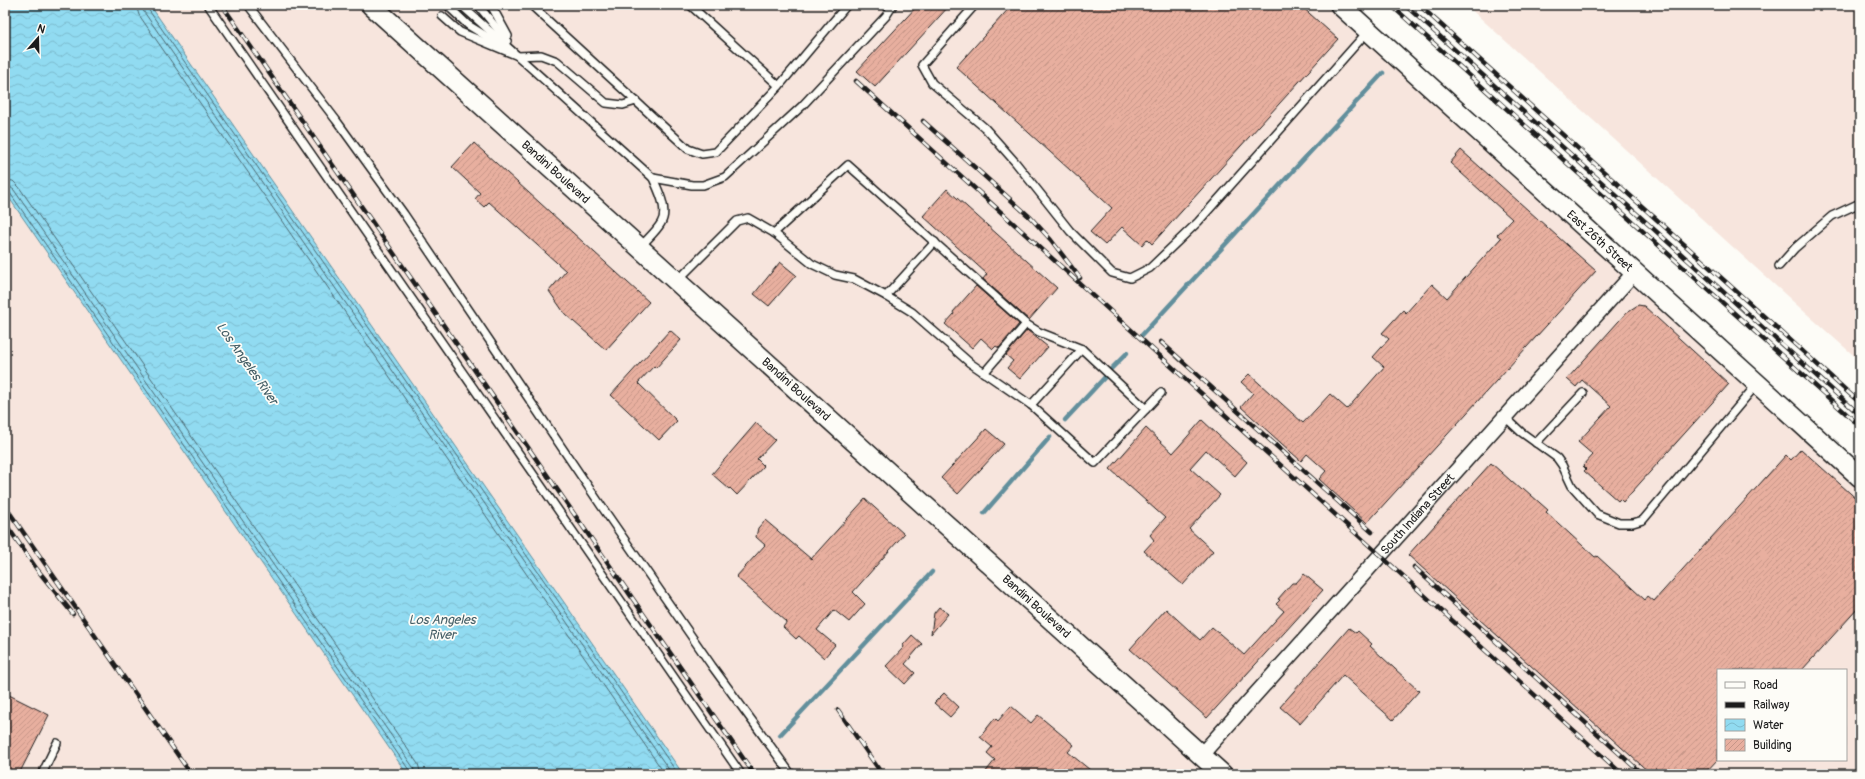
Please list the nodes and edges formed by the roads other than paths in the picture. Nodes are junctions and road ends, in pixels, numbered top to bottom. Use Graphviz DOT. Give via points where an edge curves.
graph roads {
  1 [pos="208,5"];
  2 [pos="248,5"];
  3 [pos="371,5"];
  4 [pos="462,5"];
  5 [pos="478,5"];
  6 [pos="490,5"];
  7 [pos="531,5"];
  8 [pos="690,5"];
  9 [pos="847,5"];
  10 [pos="893,5"];
  11 [pos="975,5"];
  12 [pos="1340,5"];
  13 [pos="450,8"];
  14 [pos="699,8"];
  15 [pos="442,16"];
  16 [pos="1368,30"];
  17 [pos="518,56"];
  18 [pos="779,86"];
  19 [pos="636,101"];
  20 [pos="653,178"];
  21 [pos="1860,203"];
  22 [pos="774,233"];
  23 [pos="935,242"];
  24 [pos="639,248"];
  25 [pos="1779,266"];
  26 [pos="1634,273"];
  27 [pos="677,282"];
  28 [pos="886,296"];
  29 [pos="1026,324"];
  30 [pos="1082,349"];
  31 [pos="984,373"];
  32 [pos="1757,384"];
  33 [pos="1161,393"];
  34 [pos="1582,393"];
  35 [pos="1031,405"];
  36 [pos="1146,409"];
  37 [pos="1505,417"];
  38 [pos="1536,443"];
  39 [pos="1860,477"];
  40 [pos="57,743"];
  41 [pos="1201,755"];
  42 [pos="42,774"];
  43 [pos="741,774"];
  44 [pos="791,774"];
  45 [pos="1222,774"];
  1 -- 43 [label="lane"];
  2 -- 44 [label="lane" via="404,214 602,507 712,666"];
  3 -- 24 [label="main road, Bandini Boulevard"];
  4 -- 17 [label="lane"];
  5 -- 17 [label="lane"];
  6 -- 17 [label="lane"];
  7 -- 19 [label="lane"];
  8 -- 14 [label="lane"];
  9 -- 18 [label="lane"];
  10 -- 20 [label="lane" via="886,16 802,106 725,178 703,185 692,185"];
  11 -- 16 [label="lane" via="922,65 932,83 985,128 1070,231 1112,273 1130,278 1150,268 1198,222"];
  12 -- 16 [label="main road, East 26th Street"];
  13 -- 17 [label="lane" via="468,25"];
  14 -- 18 [label="lane"];
  15 -- 17 [label="lane" via="460,32"];
  16 -- 26 [label="main road, East 26th Street"];
  17 -- 19 [label="lane" via="541,55 557,61 606,103 623,105"];
  17 -- 20 [label="lane"];
  18 -- 19 [label="lane" via="716,152 702,154 688,149"];
  20 -- 24 [label="lane" via="662,200 663,217 661,224"];
  21 -- 25 [label="lane" via="1832,216 1795,248"];
  22 -- 23 [label="lane" via="848,165"];
  22 -- 27 [label="lane" via="748,218 737,221"];
  22 -- 28 [label="lane" via="812,264 854,279"];
  23 -- 28 [label="lane"];
  23 -- 29 [label="lane"];
  24 -- 27 [label="main road, Bandini Boulevard"];
  26 -- 32 [label="main road, East 26th Street"];
  26 -- 37 [label="street, South Indiana Street"];
  27 -- 41 [label="main road, Bandini Boulevard"];
  28 -- 31 [label="lane" via="912,312"];
  29 -- 30 [label="lane"];
  29 -- 31 [label="lane"];
  30 -- 35 [label="lane"];
  30 -- 36 [label="lane"];
  31 -- 35 [label="lane"];
  32 -- 38 [label="lane" via="1643,520 1633,523 1619,523 1598,514 1572,486 1557,458"];
  32 -- 39 [label="main road, East 26th Street"];
  33 -- 36 [label="lane"];
  34 -- 38 [label="lane"];
  35 -- 36 [label="lane" via="1096,463"];
  37 -- 38 [label="lane"];
  37 -- 41 [label="street, South Indiana Street"];
  40 -- 42 [label="lane"];
  41 -- 45 [label="main road, Bandini Boulevard"];
}
